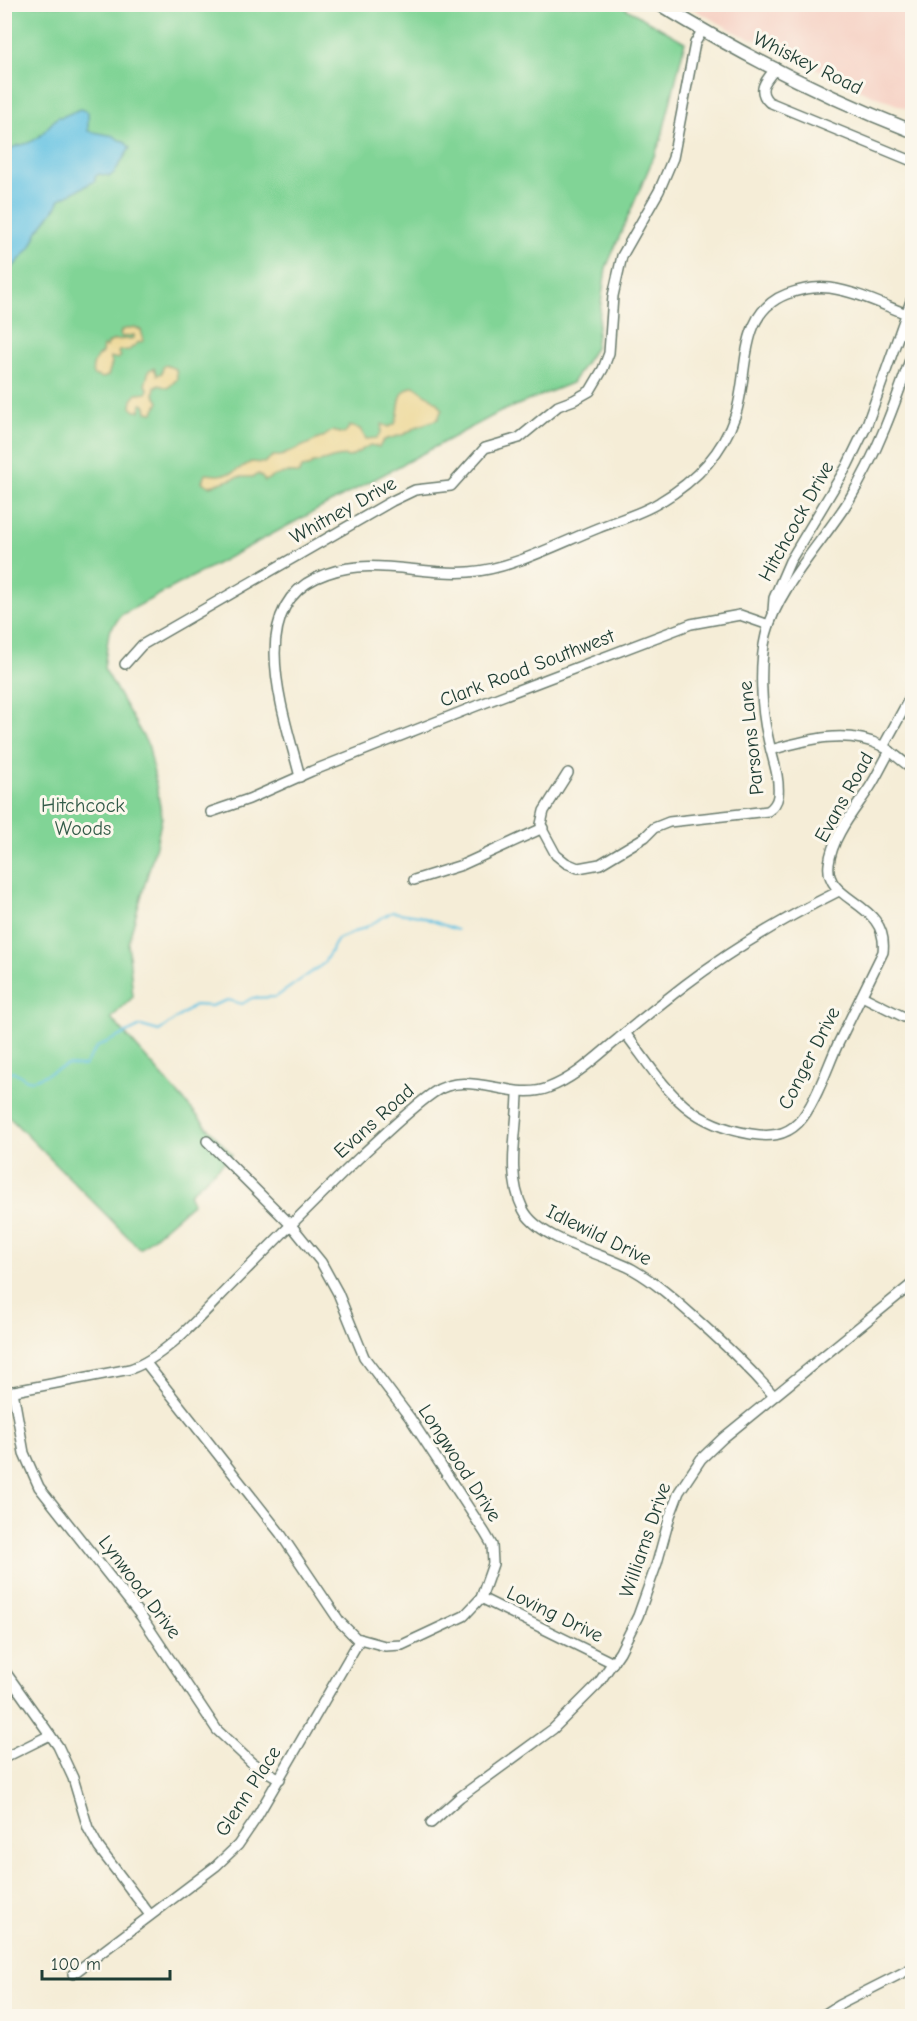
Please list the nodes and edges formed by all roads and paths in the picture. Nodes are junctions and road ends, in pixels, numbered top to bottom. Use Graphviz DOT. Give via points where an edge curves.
graph roads {
  1 [pos="658,4"];
  2 [pos="702,31"];
  3 [pos="776,69"];
  4 [pos="912,131"];
  5 [pos="912,161"];
  6 [pos="912,298"];
  7 [pos="910,315"];
  8 [pos="912,354"];
  9 [pos="771,621"];
  10 [pos="126,664"];
  11 [pos="912,694"];
  12 [pos="886,749"];
  13 [pos="771,750"];
  14 [pos="912,768"];
  15 [pos="568,773"];
  16 [pos="300,777"];
  17 [pos="211,812"];
  18 [pos="543,828"];
  19 [pos="414,880"];
  20 [pos="839,891"];
  21 [pos="862,996"];
  22 [pos="912,1021"];
  23 [pos="625,1033"];
  24 [pos="518,1092"];
  25 [pos="207,1141"];
  26 [pos="291,1225"];
  27 [pos="912,1284"];
  28 [pos="146,1363"];
  29 [pos="9,1392"];
  30 [pos="774,1396"];
  31 [pos="481,1598"];
  32 [pos="360,1639"];
  33 [pos="613,1663"];
  34 [pos="4,1670"];
  35 [pos="50,1735"];
  36 [pos="4,1758"];
  37 [pos="280,1779"];
  38 [pos="432,1823"];
  39 [pos="150,1915"];
  40 [pos="912,1968"];
  41 [pos="73,1974"];
  42 [pos="822,2016"];
  1 -- 2 [label="main road, Whiskey Road"];
  2 -- 3 [label="main road, Whiskey Road"];
  2 -- 10 [label="street, Whitney Drive" via="695,44 673,158 622,256 613,296 609,353 590,391 558,406 519,438 485,448 451,486 415,490 392,501 142,645"];
  3 -- 4 [label="main road, Whiskey Road"];
  3 -- 5 [label="street" via="762,91 769,102"];
  6 -- 7 [label="street, Hitchcock Drive"];
  7 -- 9 [label="street, Hitchcock Drive" via="847,466 782,577"];
  7 -- 16 [label="street" via="832,289 804,289 774,300 756,318 739,404 723,443 692,480 642,512 486,570 453,573 359,567 336,570 303,585 281,612 275,637 280,696"];
  8 -- 9 [label="street, Hitchcock Drive" via="886,426 862,476 839,516 794,577"];
  9 -- 13 [label="street, Parsons Lane" via="763,646 761,674"];
  9 -- 16 [label="street, Clark Road Southwest" via="740,615 691,624"];
  11 -- 12 [label="street, Evans Road"];
  12 -- 13 [label="street" via="861,740 824,737"];
  12 -- 14 [label="street"];
  12 -- 20 [label="street, Evans Road" via="871,785 831,854 828,868"];
  13 -- 18 [label="street, Parsons Lane" via="778,785 777,802 768,811 661,825 600,864 587,868 572,866 561,859"];
  15 -- 18 [label="street" via="544,811"];
  16 -- 17 [label="street, Clark Road Southwest"];
  18 -- 19 [label="street" via="462,865"];
  20 -- 21 [label="street, Conger Drive" via="871,914 882,932 883,952"];
  20 -- 23 [label="street, Evans Road" via="741,945"];
  21 -- 22 [label="street"];
  21 -- 23 [label="street, Conger Drive" via="803,1116 792,1128 769,1136 730,1130 695,1115 671,1092"];
  23 -- 24 [label="street, Evans Road" via="560,1083 537,1092"];
  24 -- 26 [label="street, Evans Road" via="473,1084 436,1091 407,1113"];
  24 -- 30 [label="street, Idlewild Drive" via="514,1170 527,1216 544,1231 629,1267 654,1282 740,1357"];
  25 -- 26 [label="street, Longwood Drive"];
  26 -- 28 [label="street, Evans Road" via="165,1350"];
  26 -- 31 [label="street, Longwood Drive" via="329,1274 364,1357 410,1418 492,1545 493,1564"];
  27 -- 30 [label="street, Williams Drive"];
  28 -- 29 [label="street, Evans Road"];
  28 -- 32 [label="street, Longwood Drive" via="280,1533 346,1630"];
  29 -- 37 [label="street, Lynwood Drive" via="24,1453 39,1487 141,1616 218,1730 252,1763"];
  30 -- 33 [label="street, Williams Drive" via="712,1448 685,1481 638,1616"];
  31 -- 32 [label="street, Longwood Drive" via="464,1616 402,1645 385,1646"];
  31 -- 33 [label="street, Loving Drive"];
  32 -- 37 [label="street, Glenn Place"];
  33 -- 38 [label="street, Williams Drive" via="598,1684 553,1729 460,1797"];
  34 -- 35 [label="street"];
  35 -- 36 [label="street"];
  35 -- 39 [label="street" via="73,1778 95,1842"];
  37 -- 39 [label="street, Glenn Place" via="228,1856"];
  39 -- 41 [label="street, Glenn Place"];
  40 -- 42 [label="street"];
}
